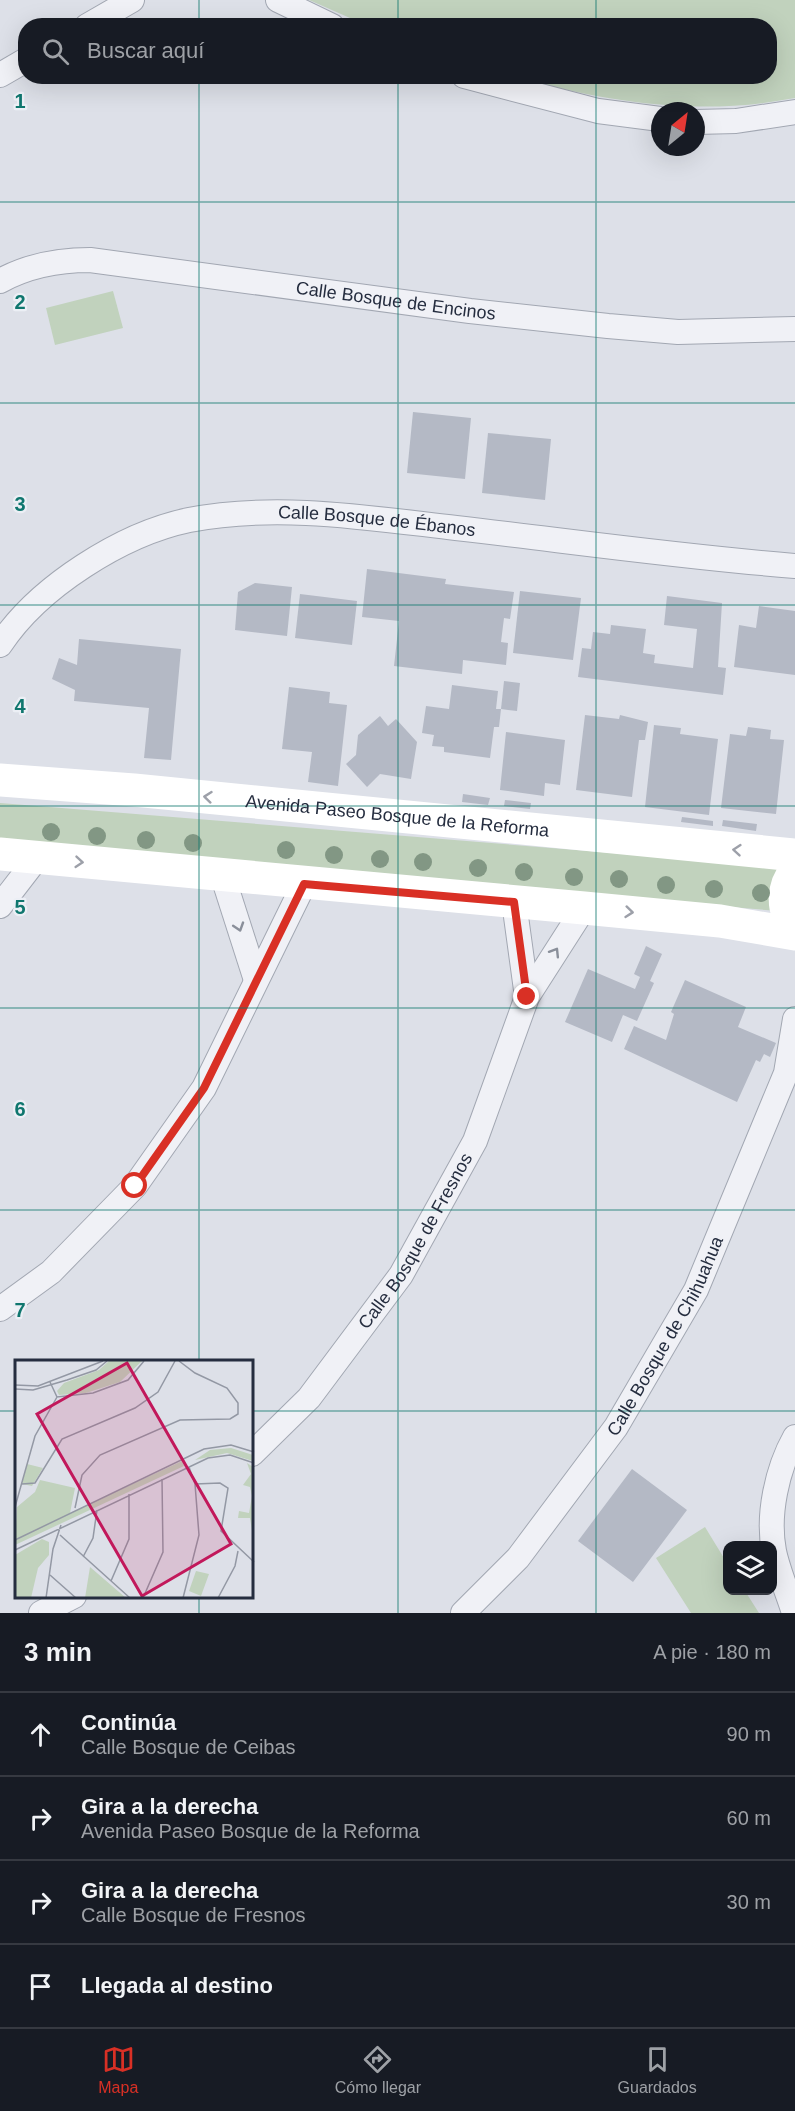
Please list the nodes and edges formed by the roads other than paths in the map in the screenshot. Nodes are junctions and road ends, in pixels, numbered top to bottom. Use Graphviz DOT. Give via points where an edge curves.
graph roads {
  1 [pos="132,0"];
  2 [pos="278,0"];
  3 [pos="101,18"];
  4 [pos="315,18"];
  5 [pos="18,65"];
  6 [pos="0,75"];
  7 [pos="494,84"];
  8 [pos="795,112"];
  9 [pos="651,118"];
  10 [pos="705,122"];
  11 [pos="0,281"];
  12 [pos="795,329"];
  13 [pos="795,566"];
  14 [pos="0,645"];
  15 [pos="0,780"];
  16 [pos="0,855"];
  17 [pos="795,855"];
  18 [pos="37,858"];
  19 [pos="795,872"];
  20 [pos="222,874"];
  21 [pos="304,884"];
  22 [pos="514,902"];
  23 [pos="0,906"];
  24 [pos="584,908"];
  25 [pos="795,923"];
  26 [pos="795,934"];
  27 [pos="256,980"];
  28 [pos="527,997"];
  29 [pos="795,1019"];
  30 [pos="791,1075"];
  31 [pos="0,1309"];
  32 [pos="795,1437"];
  33 [pos="254,1452"];
  34 [pos="70,1598"];
  35 [pos="41,1613"];
  36 [pos="463,1613"];
  37 [pos="794,1613"];
  1 -- 3 [label="street"];
  2 -- 4 [label="street"];
  5 -- 6 [label="street"];
  7 -- 9 [label="street" via="587,109"];
  8 -- 10 [label="street"];
  11 -- 12 [label="street, Calle Bosque de Encinos" via="47,263 90,260 597,325 678,332"];
  13 -- 14 [label="street, Calle Bosque de Ébanos" via="339,514 262,513 189,520 125,541 65,578 9,631"];
  17 -- 15 [label="main road, Avenida Paseo Bosque de la Reforma, one-way"];
  16 -- 18 [label="main road"];
  18 -- 20 [label="main road, one-way"];
  18 -- 23 [label="street"];
  19 -- 25 [label="main road" via="788,880 784,900"];
  20 -- 21 [label="main road"];
  20 -- 27 [label="street, one-way"];
  21 -- 22 [label="main road"];
  21 -- 27 [label="street"];
  22 -- 24 [label="main road"];
  22 -- 28 [label="street, Calle Bosque de Fresnos"];
  24 -- 26 [label="main road, one-way" via="720,921"];
  28 -- 24 [label="street, Calle Bosque de Fresnos, one-way"];
  27 -- 31 [label="street" via="204,1088 135,1186 51,1272"];
  28 -- 33 [label="street, Calle Bosque de Fresnos" via="475,1141 402,1275 309,1398"];
  29 -- 30 [label="street, Calle Bosque de Chihuahua"];
  30 -- 36 [label="street, Calle Bosque de Chihuahua" via="696,1290 616,1427 518,1558"];
  32 -- 37 [label="street" via="778,1484 773,1528 774,1551"];
  34 -- 35 [label="street"];
}
